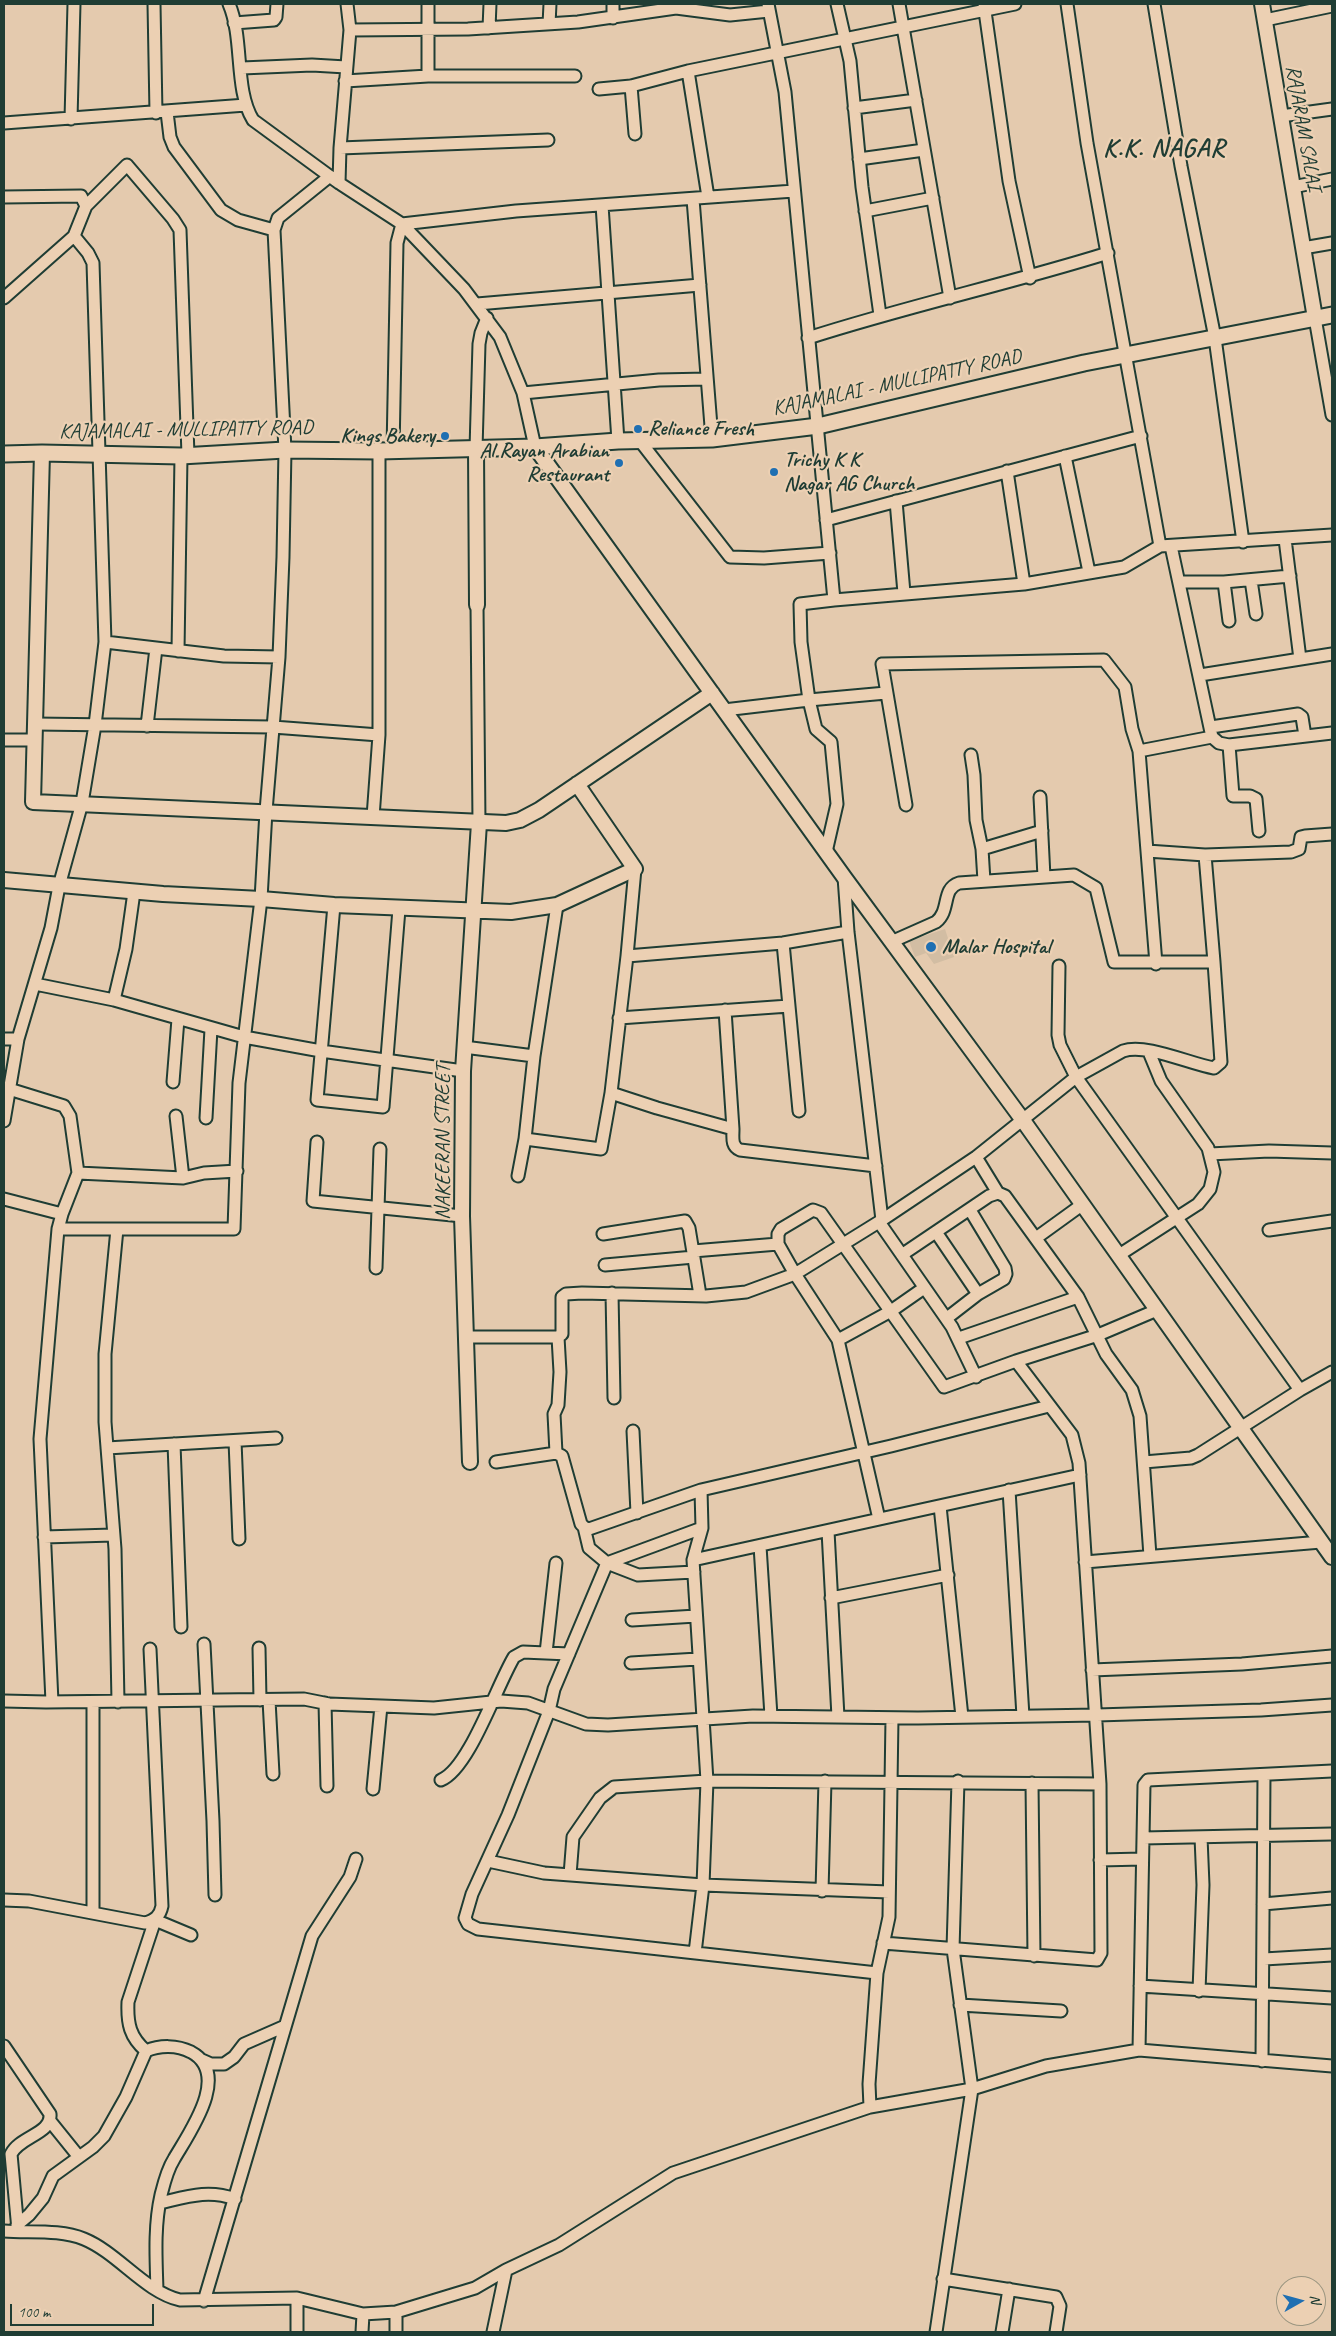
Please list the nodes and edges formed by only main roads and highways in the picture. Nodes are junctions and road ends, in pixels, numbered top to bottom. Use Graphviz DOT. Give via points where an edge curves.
graph roads {
  1 [pos="1332,315"];
  2 [pos="4,454"];
  1 -- 2 [label="main road, KAJAMALAI - MULLIPATTY ROAD" via="1126,354 818,426 712,439 386,451"];
}
